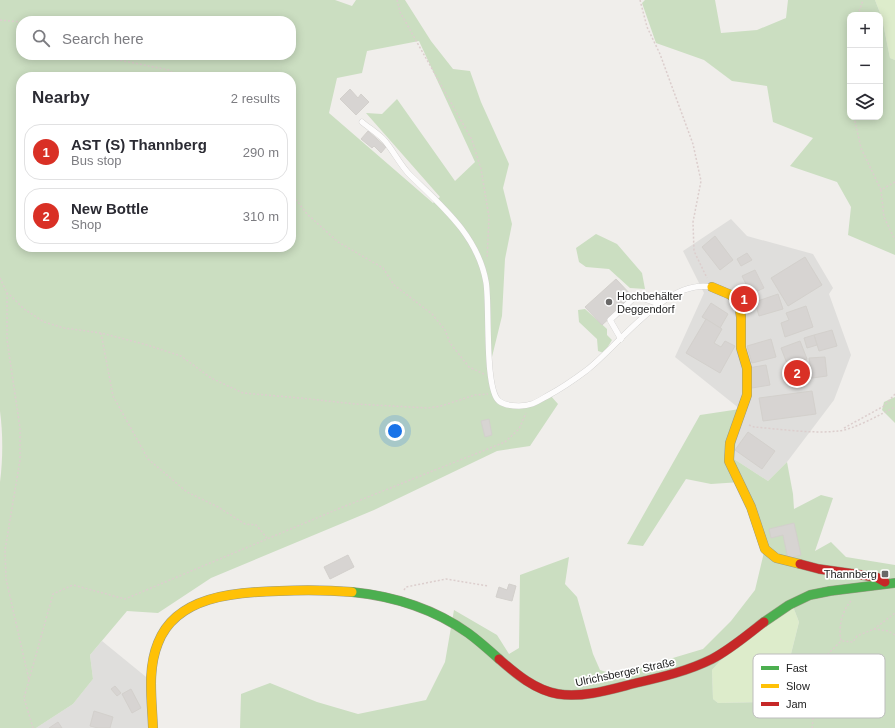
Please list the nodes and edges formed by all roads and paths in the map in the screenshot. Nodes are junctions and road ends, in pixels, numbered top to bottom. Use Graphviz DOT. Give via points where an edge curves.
graph roads {
  1 [pos="397,0"];
  2 [pos="640,0"];
  3 [pos="863,0"];
  4 [pos="859,12"];
  5 [pos="0,20"];
  6 [pos="16,22"];
  7 [pos="119,60"];
  8 [pos="172,72"];
  9 [pos="855,120"];
  10 [pos="362,122"];
  11 [pos="895,182"];
  12 [pos="881,190"];
  13 [pos="296,200"];
  14 [pos="895,240"];
  15 [pos="487,260"];
  16 [pos="0,278"];
  17 [pos="712,287"];
  18 [pos="8,293"];
  19 [pos="659,304"];
  20 [pos="101,333"];
  21 [pos="621,339"];
  22 [pos="490,377"];
  23 [pos="895,394"];
  24 [pos="495,396"];
  25 [pos="529,406"];
  26 [pos="895,406"];
  27 [pos="738,419"];
  28 [pos="839,431"];
  29 [pos="268,539"];
  30 [pos="891,583"];
  31 [pos="488,586"];
  32 [pos="854,598"];
  33 [pos="394,600"];
  34 [pos="895,613"];
  35 [pos="874,629"];
  36 [pos="895,635"];
  37 [pos="841,641"];
  38 [pos="828,654"];
  39 [pos="29,680"];
  40 [pos="813,718"];
  41 [pos="33,728"];
  42 [pos="153,728"];
  43 [pos="812,728"];
  1 -- 15 [label="path" via="400,12 472,140 481,169 489,217"];
  2 -- 17 [label="path" via="647,27 660,54 693,144 701,181 693,222 694,251"];
  3 -- 4 [label="path"];
  5 -- 6 [label="path"];
  7 -- 8 [label="path"];
  9 -- 12 [label="path" via="861,148"];
  10 -- 22 [label="lane" via="384,140 409,174 457,222 478,254 486,282"];
  11 -- 12 [label="path"];
  12 -- 14 [label="path" via="884,217"];
  13 -- 22 [label="path" via="307,214 338,242 383,268 394,285 432,314 445,330 450,344 469,367"];
  16 -- 18 [label="path"];
  17 -- 19 [label="lane" via="694,286"];
  17 -- 27 [label="street" via="731,295 738,304 742,317 741,348 747,368 747,395"];
  18 -- 20 [label="path" via="24,309 44,322 64,328"];
  18 -- 39 [label="path" via="7,340 20,428 20,460 5,550 6,579"];
  19 -- 21 [label="lane"];
  19 -- 21 [label="lane" via="636,296 610,320"];
  20 -- 24 [label="path" via="181,356 211,378 243,393 428,408 475,395"];
  20 -- 29 [label="path" via="113,396 148,459 186,492 218,507 245,524 256,525"];
  21 -- 25 [label="lane" via="588,370"];
  22 -- 24 [label="lane"];
  23 -- 28 [label="path" via="884,406"];
  24 -- 25 [label="lane" via="507,405"];
  25 -- 29 [label="path" via="519,429 505,442"];
  26 -- 28 [label="path"];
  27 -- 28 [label="path" via="754,427"];
  27 -- 30 [label="street" via="730,443 729,461 751,507 765,549 776,558 819,569 876,577"];
  29 -- 39 [label="path" via="125,598 73,585 53,594"];
  30 -- 33 [label="street, Ulrichsberger Straße" via="815,594 800,599 778,612 728,650 695,666 616,688 575,696 560,695 537,688 454,624"];
  31 -- 33 [label="path" via="446,579 406,587"];
  32 -- 37 [label="path" via="846,607 842,618"];
  33 -- 42 [label="street, Ulrichsberger Straße" via="372,595 310,590 236,593 200,603 170,624 156,649 151,680"];
  34 -- 35 [label="path"];
  35 -- 36 [label="path"];
  35 -- 37 [label="path" via="857,636 853,642"];
  37 -- 38 [label="path"];
  39 -- 41 [label="path" via="24,698"];
  40 -- 43 [label="path"];
}
